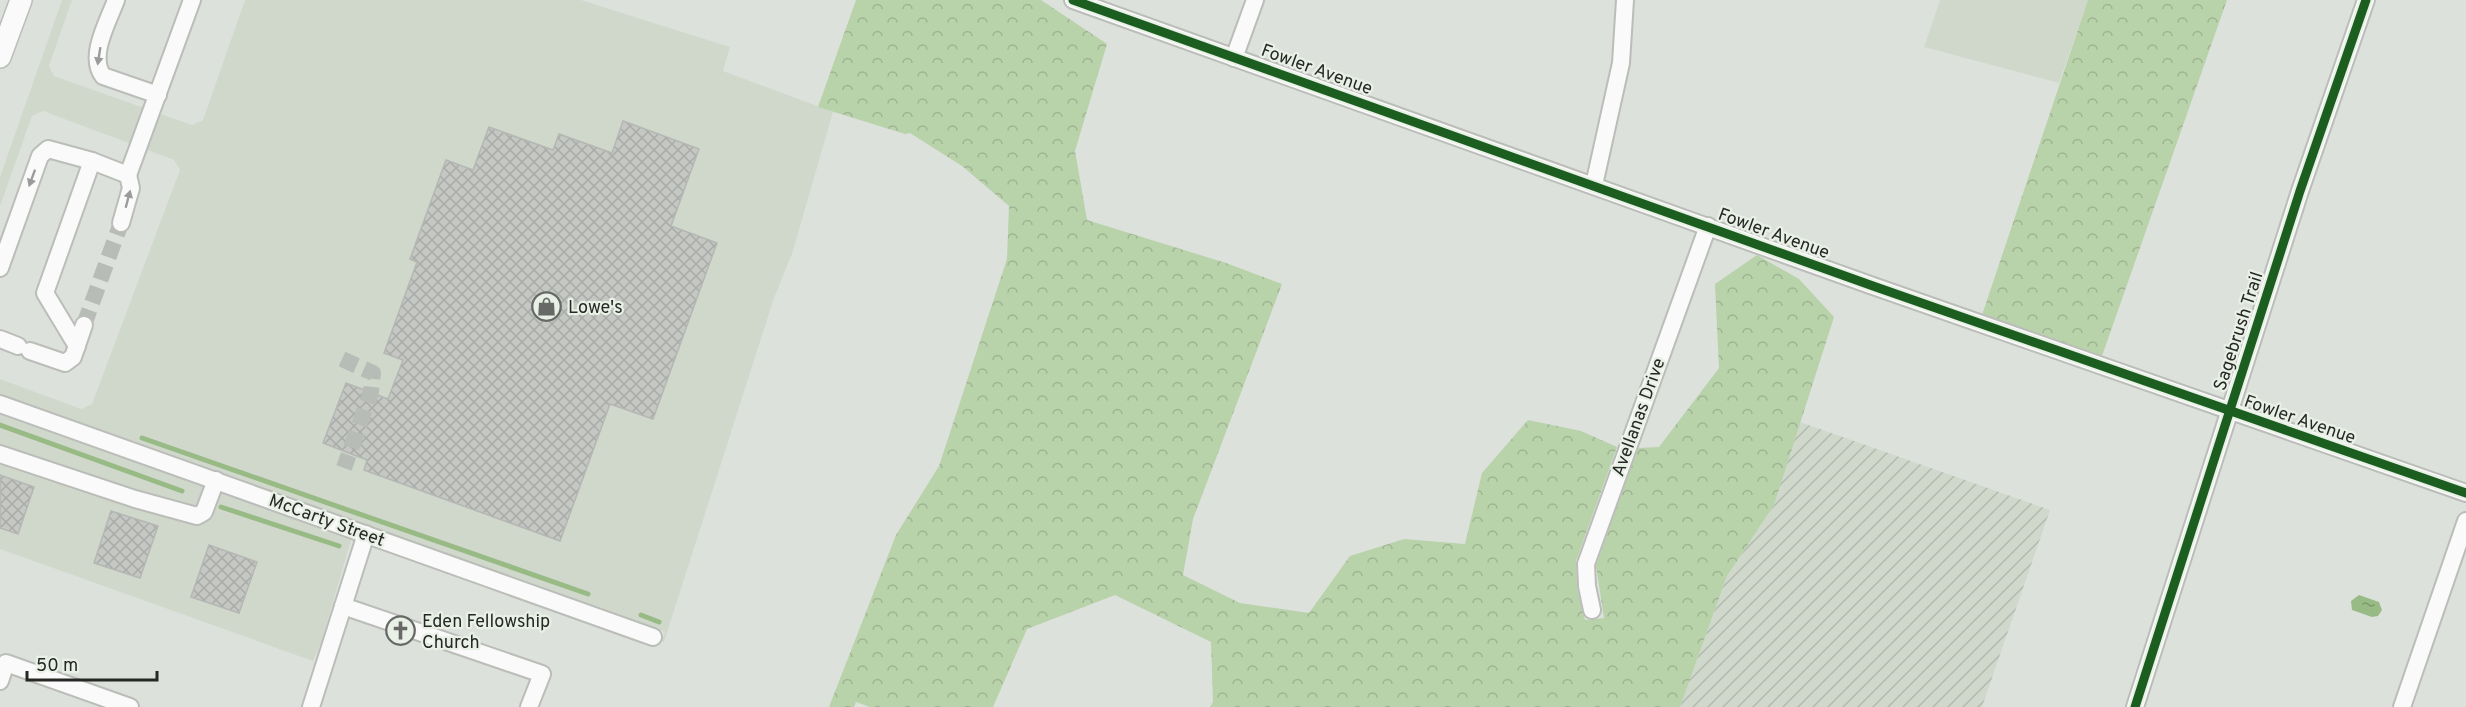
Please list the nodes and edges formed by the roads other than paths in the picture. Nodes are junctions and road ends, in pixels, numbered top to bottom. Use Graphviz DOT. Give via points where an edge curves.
graph roads {
  1 [pos="116,0"];
  2 [pos="192,0"];
  3 [pos="1073,0"];
  4 [pos="1255,0"];
  5 [pos="1625,0"];
  6 [pos="2366,0"];
  7 [pos="18,1"];
  8 [pos="3,48"];
  9 [pos="1234,58"];
  10 [pos="158,95"];
  11 [pos="92,161"];
  12 [pos="128,175"];
  13 [pos="1594,185"];
  14 [pos="121,223"];
  15 [pos="1708,226"];
  16 [pos="0,268"];
  17 [pos="84,325"];
  18 [pos="0,339"];
  19 [pos="77,346"];
  20 [pos="0,404"];
  21 [pos="2229,412"];
  22 [pos="0,454"];
  23 [pos="216,480"];
  24 [pos="2466,493"];
  25 [pos="2466,521"];
  26 [pos="366,534"];
  27 [pos="343,606"];
  28 [pos="1592,610"];
  29 [pos="653,637"];
  30 [pos="0,681"];
  31 [pos="130,707"];
  32 [pos="311,707"];
  33 [pos="529,707"];
  34 [pos="2135,707"];
  35 [pos="2402,707"];
  1 -- 10 [label="street, one-way" via="96,57 98,69 103,76"];
  2 -- 10 [label="street"];
  3 -- 9 [label="street, Fowler Avenue"];
  4 -- 9 [label="street"];
  5 -- 13 [label="street" via="1621,63"];
  6 -- 21 [label="street, Sagebrush Trail"];
  7 -- 8 [label="main road"];
  9 -- 13 [label="street, Fowler Avenue"];
  10 -- 12 [label="street"];
  11 -- 12 [label="street"];
  11 -- 16 [label="street, one-way" via="48,149 40,156"];
  11 -- 19 [label="street" via="45,293"];
  14 -- 12 [label="street, one-way" via="131,188"];
  13 -- 15 [label="street, Fowler Avenue"];
  15 -- 21 [label="street, Fowler Avenue"];
  15 -- 28 [label="street, Avellanas Drive" via="1586,564"];
  17 -- 19 [label="street"];
  18 -- 19 [label="street" via="65,363 73,357"];
  20 -- 23 [label="street, McCarty Street"];
  21 -- 24 [label="street, Fowler Avenue"];
  21 -- 34 [label="street, Sagebrush Trail"];
  22 -- 23 [label="street" via="197,516 204,512"];
  23 -- 26 [label="street, McCarty Street"];
  25 -- 35 [label="street"];
  26 -- 27 [label="street"];
  26 -- 29 [label="street, McCarty Street"];
  27 -- 32 [label="street"];
  27 -- 33 [label="street" via="542,674"];
  30 -- 31 [label="street" via="6,663"];
}
